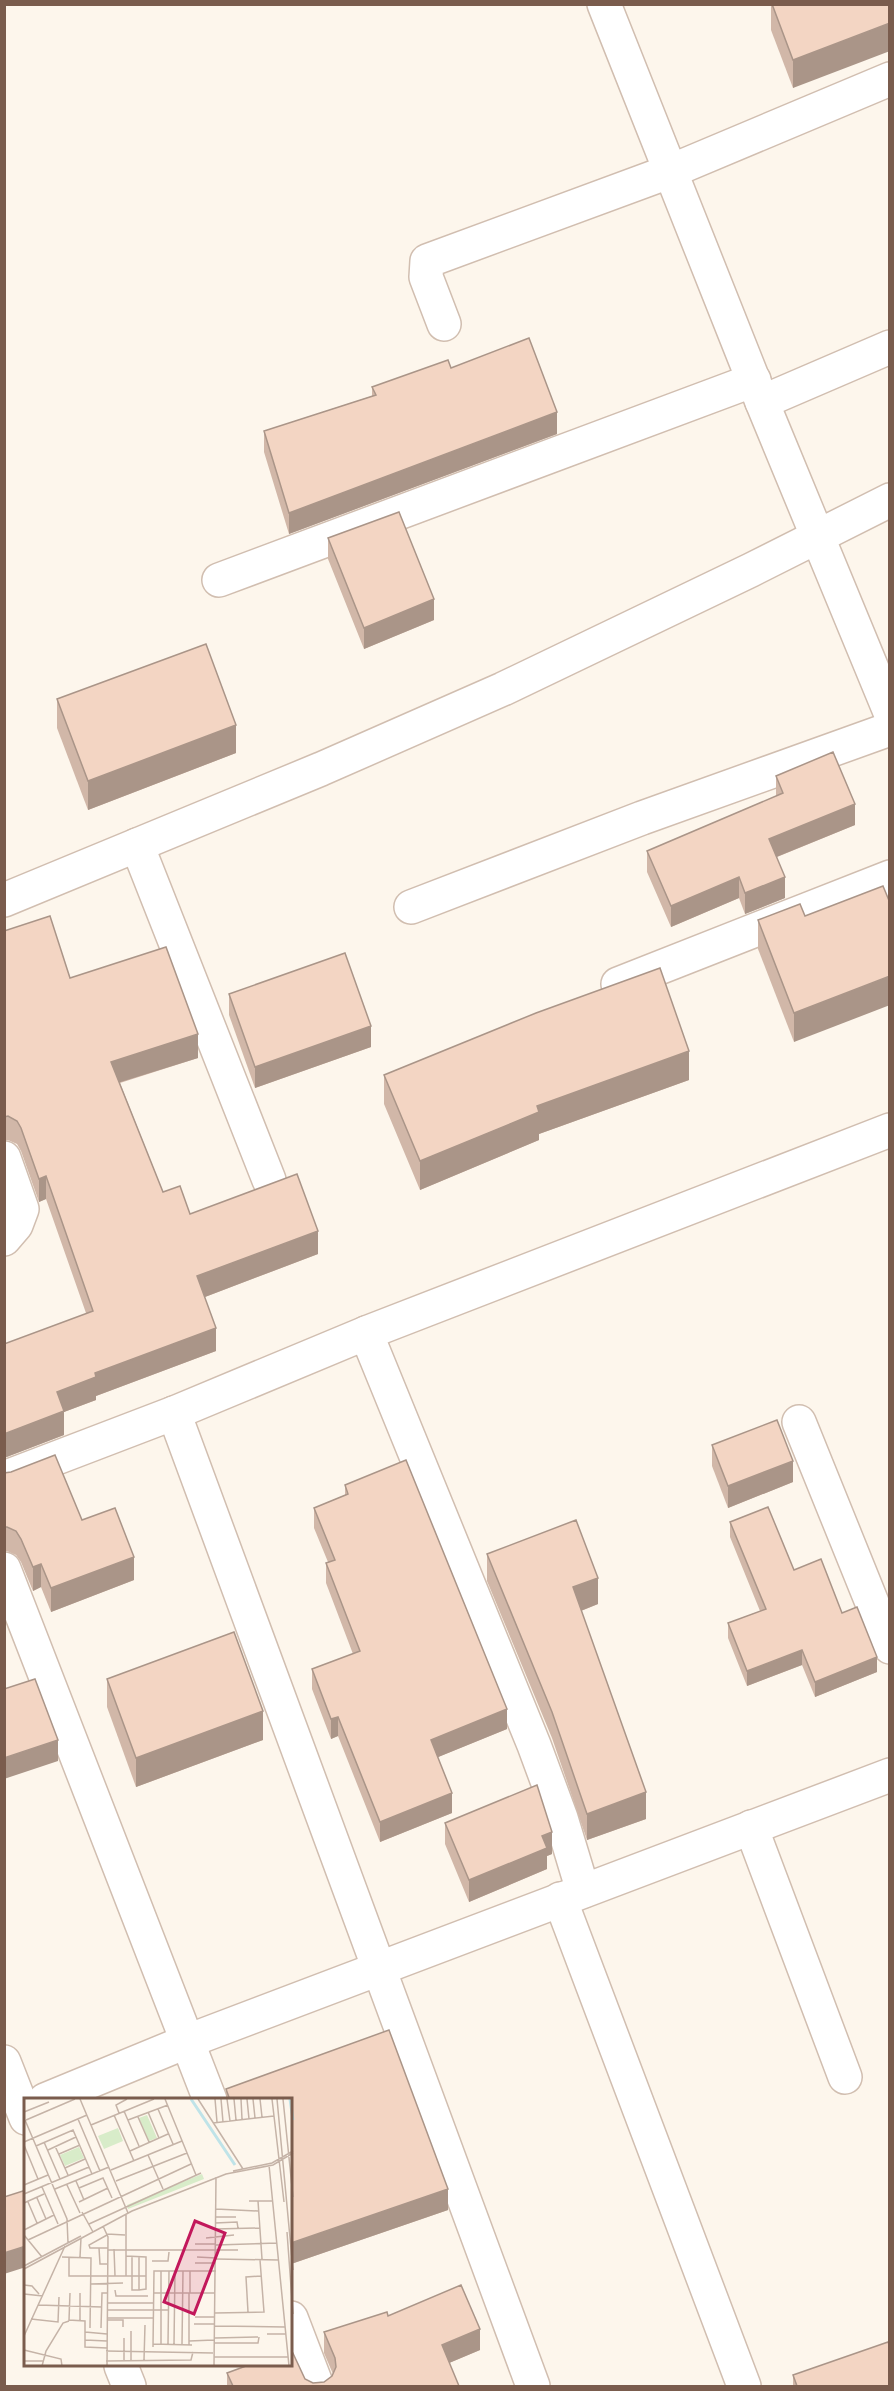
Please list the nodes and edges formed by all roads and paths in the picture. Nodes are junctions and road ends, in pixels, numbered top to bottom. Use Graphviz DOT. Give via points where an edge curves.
graph roads {
  1 [pos="604,4"];
  2 [pos="890,79"];
  3 [pos="671,171"];
  4 [pos="444,324"];
  5 [pos="890,347"];
  6 [pos="758,391"];
  7 [pos="890,500"];
  8 [pos="817,535"];
  9 [pos="219,580"];
  10 [pos="890,712"];
  11 [pos="890,729"];
  12 [pos="137,845"];
  13 [pos="890,877"];
  14 [pos="4,900"];
  15 [pos="411,907"];
  16 [pos="590,995"];
  17 [pos="890,1130"];
  18 [pos="4,1158"];
  19 [pos="269,1180"];
  20 [pos="4,1239"];
  21 [pos="366,1333"];
  22 [pos="174,1413"];
  23 [pos="799,1422"];
  24 [pos="4,1478"];
  25 [pos="4,1569"];
  26 [pos="890,1647"];
  27 [pos="890,1775"];
  28 [pos="751,1827"];
  29 [pos="572,1895"];
  30 [pos="380,1970"];
  31 [pos="188,2041"];
  32 [pos="4,2062"];
  33 [pos="845,2077"];
  34 [pos="53,2098"];
  35 [pos="209,2098"];
  36 [pos="24,2108"];
  37 [pos="292,2321"];
  38 [pos="121,2367"];
  39 [pos="129,2386"];
  40 [pos="316,2386"];
  41 [pos="533,2386"];
  42 [pos="744,2386"];
  1 -- 3 [label="street"];
  2 -- 3 [label="street"];
  3 -- 4 [label="street" via="427,261 426,277"];
  3 -- 6 [label="street"];
  5 -- 6 [label="street"];
  6 -- 8 [label="street"];
  6 -- 9 [label="street"];
  7 -- 8 [label="street"];
  8 -- 10 [label="street"];
  8 -- 12 [label="street" via="504,689"];
  11 -- 15 [label="street"];
  12 -- 14 [label="street"];
  12 -- 19 [label="street"];
  13 -- 16 [label="street"];
  17 -- 21 [label="street"];
  18 -- 20 [label="street" via="22,1209 16,1225"];
  21 -- 22 [label="street"];
  21 -- 29 [label="street" via="561,1818"];
  22 -- 24 [label="street"];
  22 -- 30 [label="street"];
  23 -- 26 [label="street"];
  25 -- 31 [label="street"];
  27 -- 28 [label="street"];
  28 -- 29 [label="street"];
  28 -- 33 [label="street"];
  29 -- 30 [label="street"];
  29 -- 42 [label="street"];
  30 -- 31 [label="street"];
  30 -- 41 [label="street"];
  31 -- 34 [label="street"];
  31 -- 35 [label="street"];
  32 -- 36 [label="street"];
  37 -- 40 [label="street"];
  38 -- 39 [label="street"];
}
